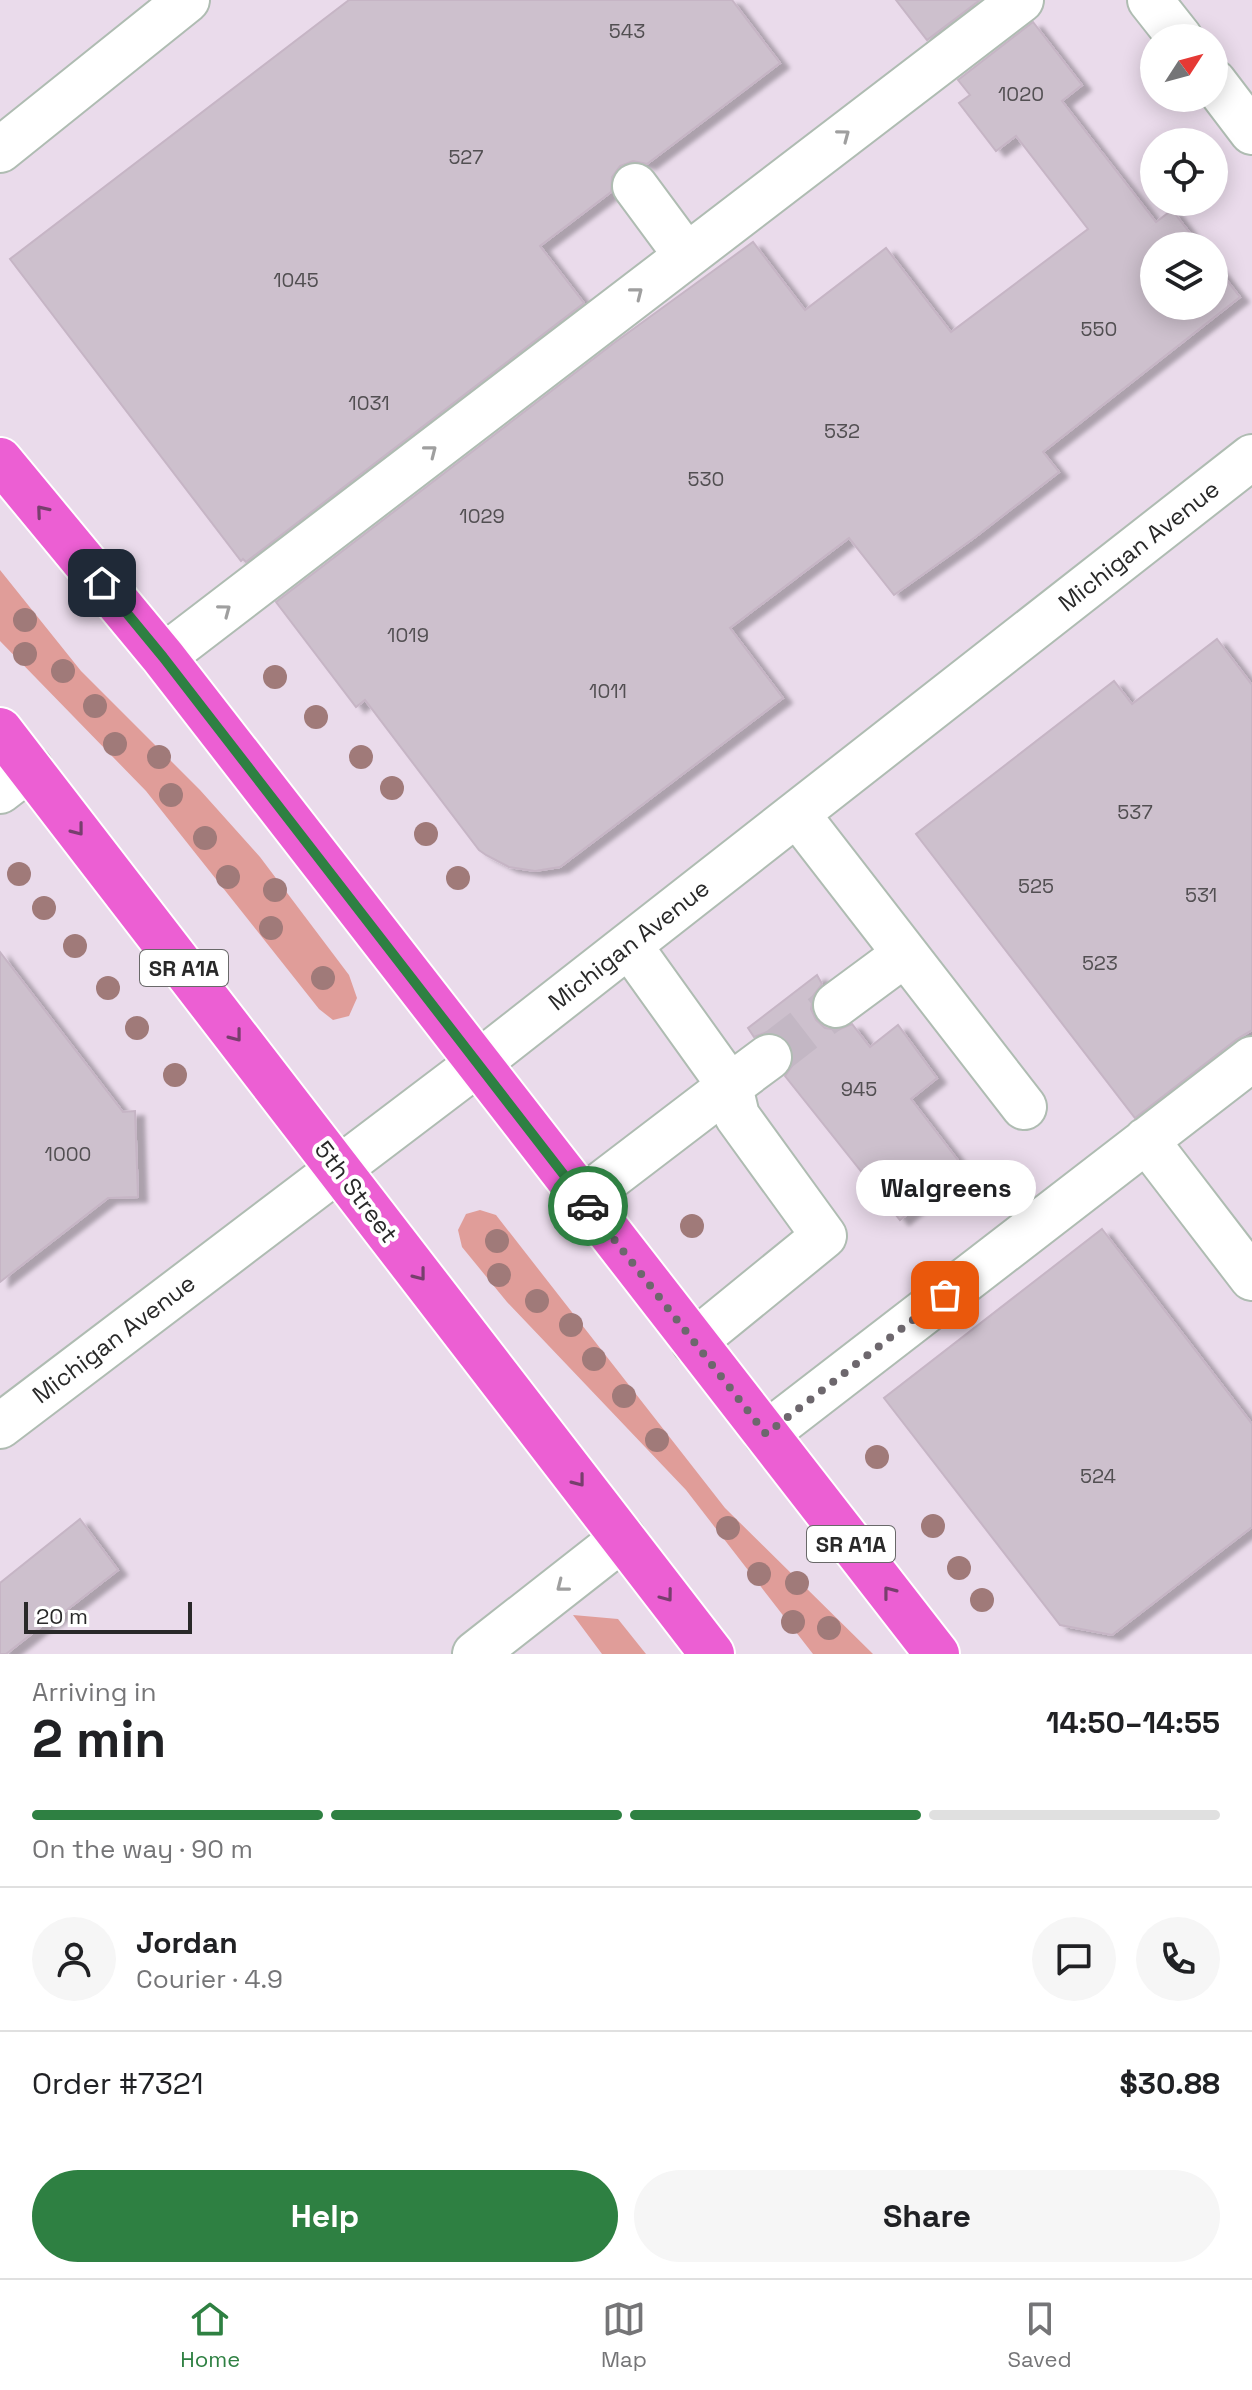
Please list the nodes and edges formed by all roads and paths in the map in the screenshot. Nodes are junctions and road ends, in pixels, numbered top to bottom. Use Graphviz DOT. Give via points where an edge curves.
graph roads {
  1 [pos="187,0"];
  2 [pos="1021,0"];
  3 [pos="1150,0"];
  4 [pos="1169,24"];
  5 [pos="1228,100"];
  6 [pos="1252,132"];
  7 [pos="0,150"];
  8 [pos="635,186"];
  9 [pos="686,255"];
  10 [pos="1252,457"];
  11 [pos="0,460"];
  12 [pos="163,657"];
  13 [pos="0,730"];
  14 [pos="15,780"];
  15 [pos="797,814"];
  16 [pos="629,945"];
  17 [pos="905,954"];
  18 [pos="836,1005"];
  19 [pos="769,1057"];
  20 [pos="1252,1059"];
  21 [pos="477,1064"];
  22 [pos="730,1086"];
  23 [pos="1024,1107"];
  24 [pos="1146,1140"];
  25 [pos="338,1168"];
  26 [pos="582,1199"];
  27 [pos="1252,1278"];
  28 [pos="694,1342"];
  29 [pos="0,1426"];
  30 [pos="766,1434"];
  31 [pos="623,1538"];
  32 [pos="475,1654"];
  33 [pos="712,1654"];
  34 [pos="937,1654"];
  1 -- 7 [label="street"];
  9 -- 2 [label="street, one-way"];
  3 -- 4 [label="street"];
  5 -- 6 [label="street"];
  8 -- 9 [label="street"];
  12 -- 9 [label="street, one-way"];
  10 -- 15 [label="street, Michigan Avenue"];
  12 -- 11 [label="main road, SR A1A, one-way"];
  12 -- 21 [label="main road, SR A1A"];
  13 -- 14 [label="main road, 5th Street / SR A1A"];
  14 -- 25 [label="main road, 5th Street / SR A1A, one-way"];
  15 -- 16 [label="street, Michigan Avenue"];
  15 -- 17 [label="street"];
  16 -- 21 [label="street, Michigan Avenue"];
  16 -- 22 [label="street"];
  17 -- 18 [label="street"];
  17 -- 23 [label="street"];
  19 -- 22 [label="street"];
  20 -- 24 [label="street"];
  21 -- 25 [label="street, Michigan Avenue"];
  21 -- 26 [label="main road, SR A1A"];
  22 -- 26 [label="street"];
  22 -- 28 [label="street" via="737,1116 824,1236"];
  24 -- 27 [label="street"];
  24 -- 30 [label="street"];
  25 -- 29 [label="street, Michigan Avenue"];
  25 -- 31 [label="main road, 5th Street / SR A1A, one-way"];
  26 -- 28 [label="main road, SR A1A"];
  28 -- 30 [label="main road, SR A1A"];
  34 -- 30 [label="main road, SR A1A, one-way"];
  31 -- 32 [label="street, one-way"];
  31 -- 33 [label="main road, 5th Street / SR A1A, one-way"];
}
